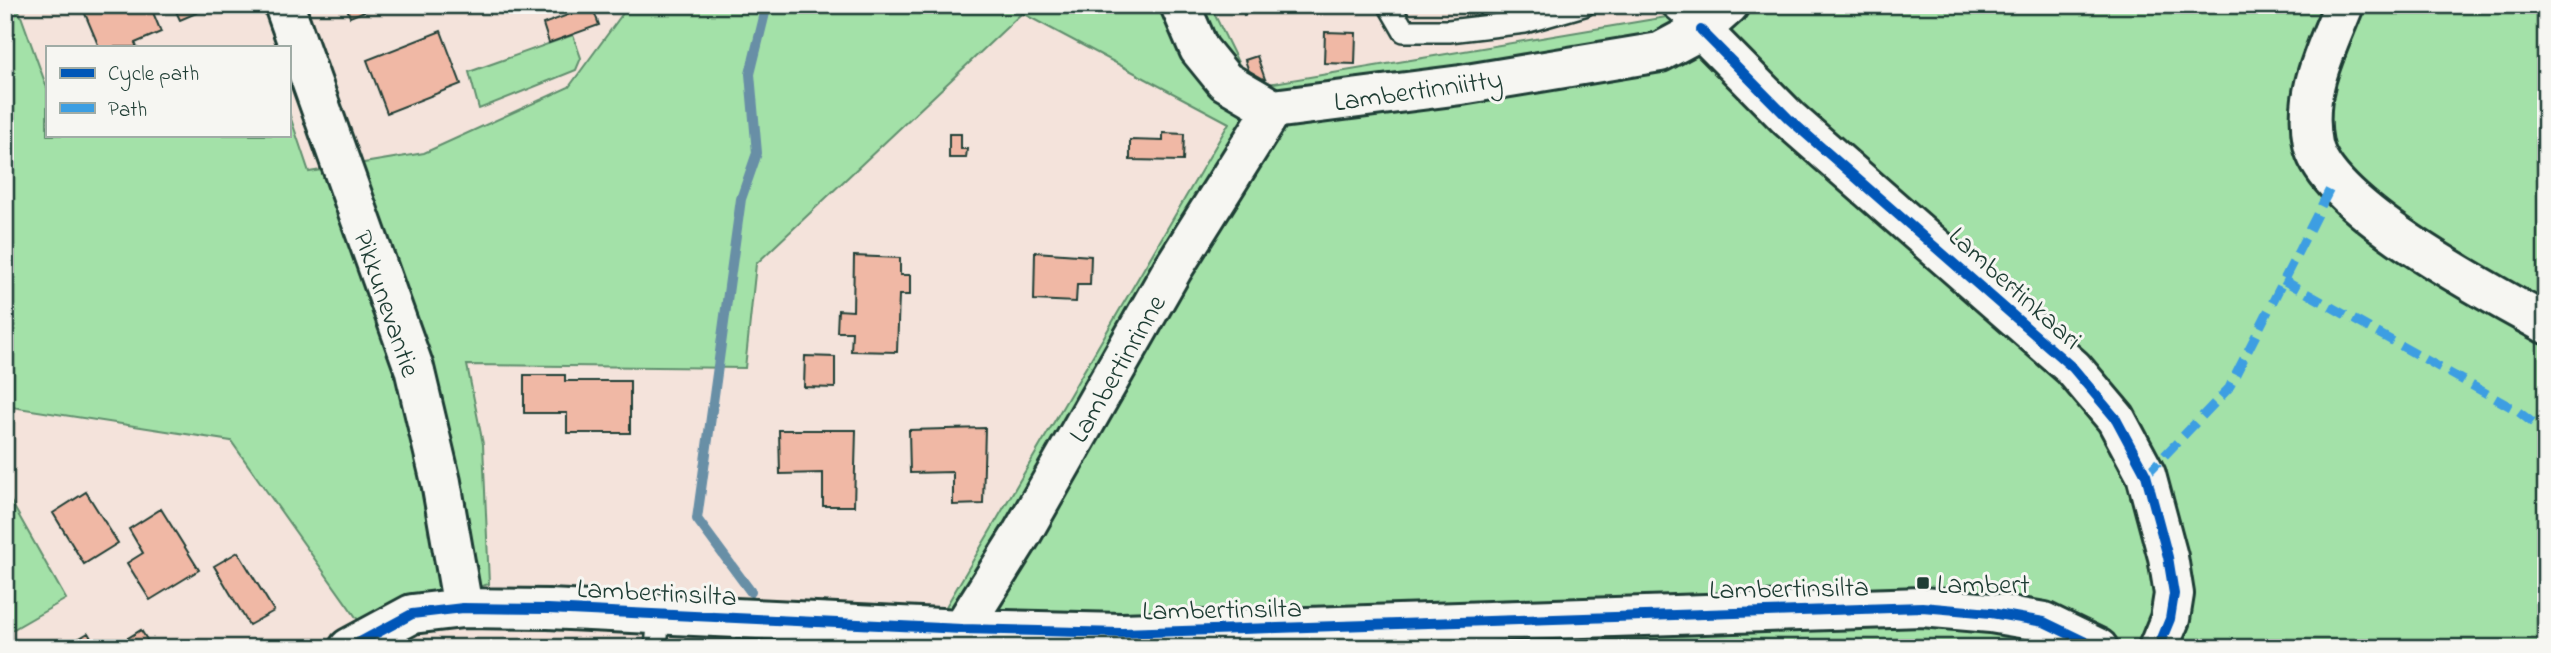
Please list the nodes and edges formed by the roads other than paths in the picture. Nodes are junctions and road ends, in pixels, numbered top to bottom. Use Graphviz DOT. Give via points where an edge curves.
graph roads {
  1 [pos="284,5"];
  2 [pos="1180,5"];
  3 [pos="1389,5"];
  4 [pos="1584,5"];
  5 [pos="1729,5"];
  6 [pos="2344,5"];
  7 [pos="1687,24"];
  8 [pos="1273,109"];
  9 [pos="2546,324"];
  10 [pos="463,608"];
  11 [pos="962,629"];
  12 [pos="658,631"];
  13 [pos="1398,636"];
  14 [pos="349,648"];
  15 [pos="2098,648"];
  16 [pos="2158,648"];
  1 -- 10 [label="street, Pikkunevantie" via="414,368 441,482"];
  2 -- 8 [label="street" via="1199,49 1225,81"];
  3 -- 4 [label="lane" via="1404,31 1525,22"];
  5 -- 7 [label="street"];
  6 -- 9 [label="street" via="2312,86 2313,145 2333,183 2422,254"];
  7 -- 8 [label="street, Lambertinniitty" via="1660,52 1461,85"];
  7 -- 16 [label="street, Lambertinkaari" via="2073,368 2116,419 2146,475 2168,557 2174,594"];
  8 -- 11 [label="street, Lambertinrinne" via="1172,270"];
  10 -- 12 [label="street, Lambertinsilta"];
  10 -- 14 [label="street, Lambertinsilta" via="412,614"];
  11 -- 12 [label="street, Lambertinsilta"];
  11 -- 13 [label="street, Lambertinsilta"];
  13 -- 15 [label="street, Lambertinsilta" via="1609,615 1922,607 2044,622"];
}
